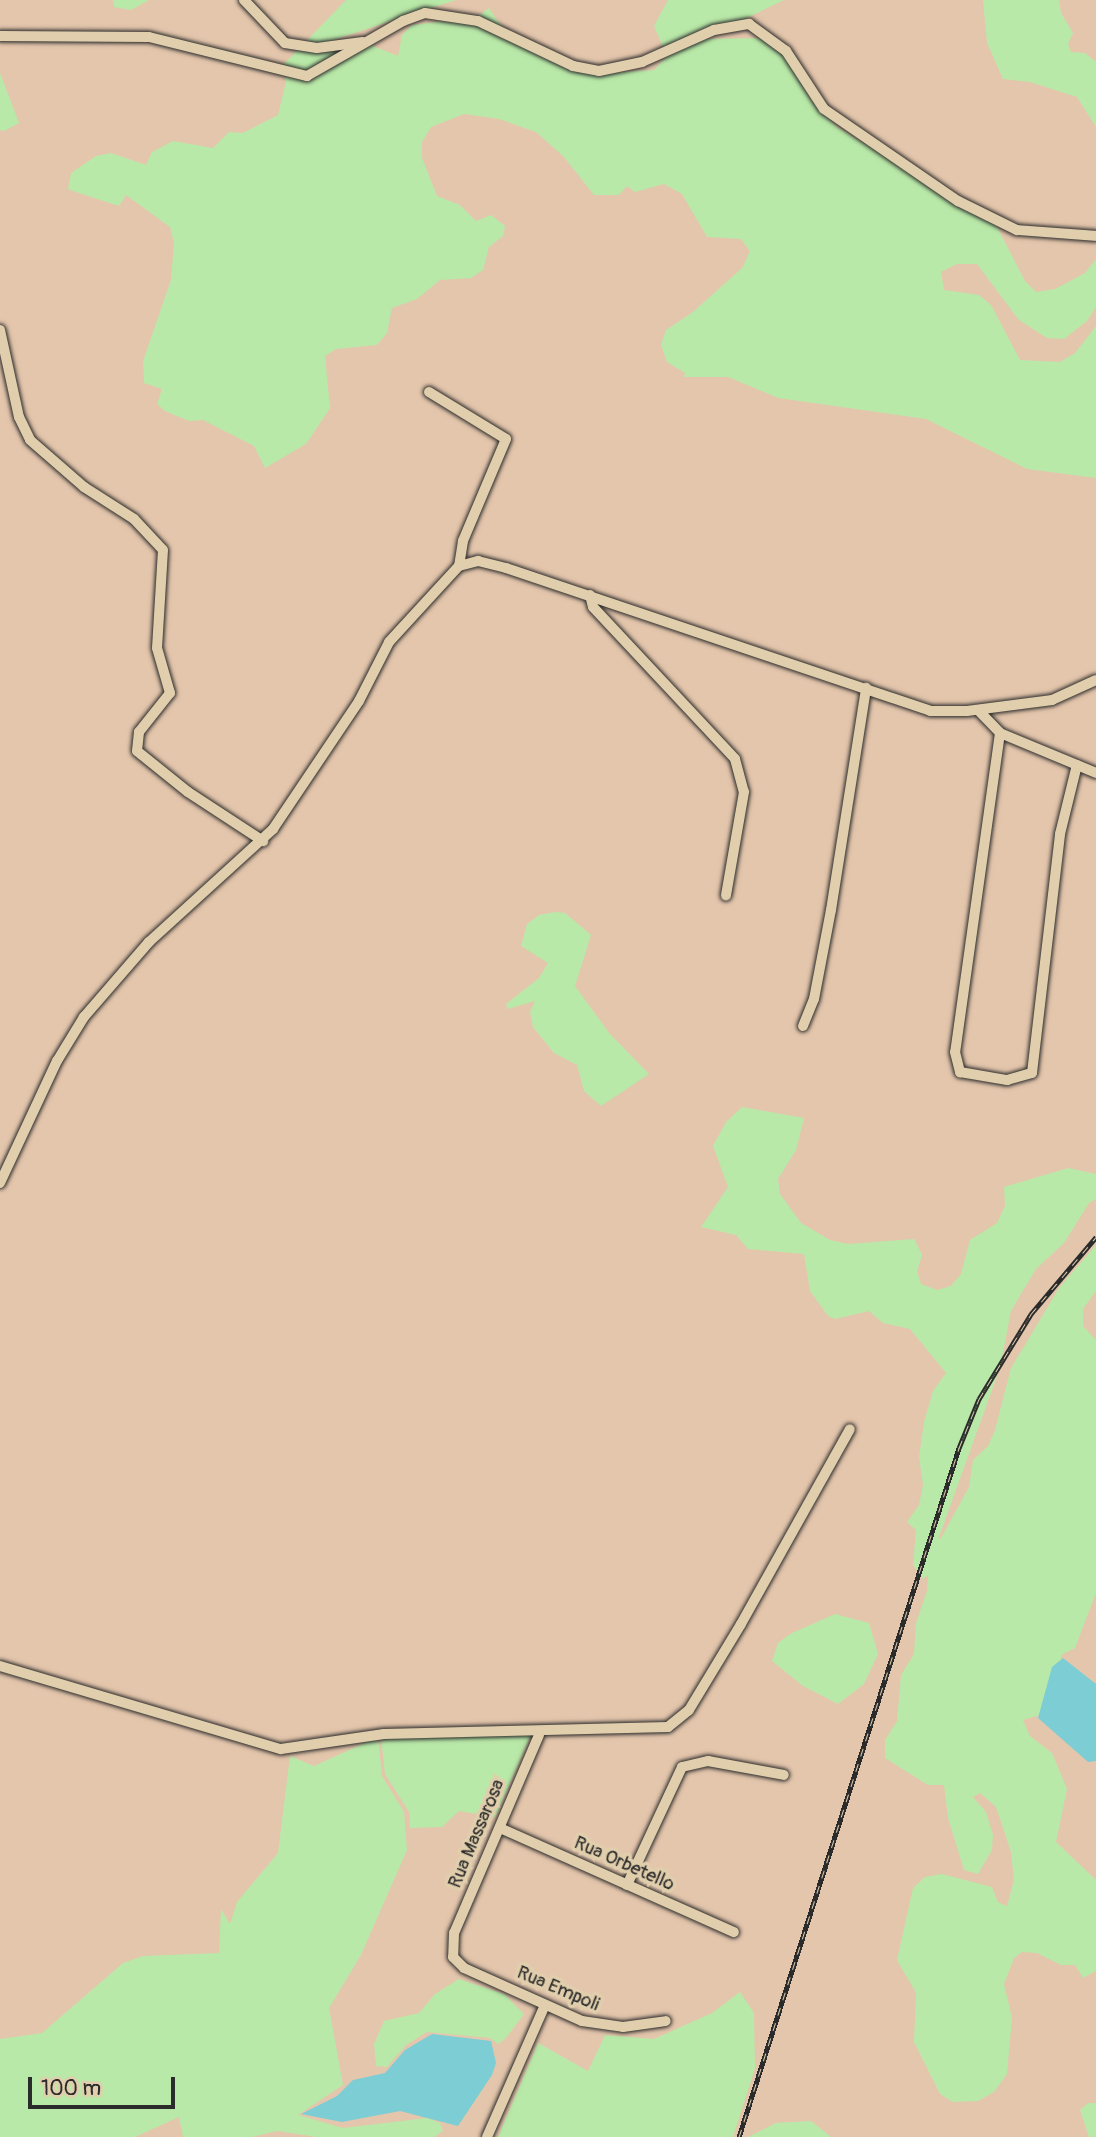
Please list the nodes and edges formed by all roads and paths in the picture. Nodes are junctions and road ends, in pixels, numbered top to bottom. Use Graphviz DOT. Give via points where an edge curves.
graph roads {
  1 [pos="244,0"];
  2 [pos="0,36"];
  3 [pos="367,42"];
  4 [pos="1096,236"];
  5 [pos="0,330"];
  6 [pos="429,392"];
  7 [pos="459,566"];
  8 [pos="590,595"];
  9 [pos="1096,680"];
  10 [pos="866,688"];
  11 [pos="978,710"];
  12 [pos="1000,733"];
  13 [pos="1077,765"];
  14 [pos="1096,773"];
  15 [pos="263,841"];
  16 [pos="726,895"];
  17 [pos="803,1026"];
  18 [pos="0,1183"];
  19 [pos="850,1429"];
  20 [pos="0,1667"];
  21 [pos="539,1734"];
  22 [pos="783,1775"];
  23 [pos="500,1828"];
  24 [pos="628,1885"];
  25 [pos="734,1932"];
  26 [pos="451,1949"];
  27 [pos="545,2004"];
  28 [pos="666,2021"];
  29 [pos="487,2137"];
  1 -- 3 [label="street" via="276,37 297,48"];
  2 -- 3 [label="street" via="149,37 307,76"];
  3 -- 4 [label="street" via="416,16 452,14 508,33 573,66 599,71 642,62 722,27 749,24 786,51 810,92 834,118 958,201 1017,230"];
  5 -- 15 [label="street" via="19,417 30,440 84,487 134,519 163,550 157,648 170,693 139,732 137,751 188,792"];
  6 -- 7 [label="street" via="506,439 463,541"];
  7 -- 8 [label="street" via="478,561"];
  7 -- 15 [label="street" via="389,642 339,734"];
  8 -- 10 [label="street"];
  8 -- 16 [label="street" via="593,607 735,758 744,792"];
  9 -- 11 [label="street" via="1052,700"];
  10 -- 11 [label="street" via="930,711"];
  10 -- 17 [label="street" via="831,910 814,999"];
  11 -- 12 [label="street"];
  12 -- 13 [label="street"];
  12 -- 13 [label="street" via="955,1052 960,1072 1007,1080 1032,1073 1060,834"];
  13 -- 14 [label="street"];
  15 -- 18 [label="street" via="149,942 84,1017 57,1061"];
  19 -- 20 [label="street" via="741,1625 689,1710 668,1727 384,1734 281,1749"];
  21 -- 23 [label="street, Rua Massarosa"];
  22 -- 24 [label="street" via="708,1761 682,1767"];
  23 -- 24 [label="street, Rua Orbetello"];
  23 -- 26 [label="street, Rua Massarosa"];
  24 -- 25 [label="street, Rua Orbetello"];
  26 -- 27 [label="street, Rua Empoli" via="464,1968"];
  27 -- 28 [label="street, Rua Empoli" via="598,2026 651,2027"];
  27 -- 29 [label="street"];
}
